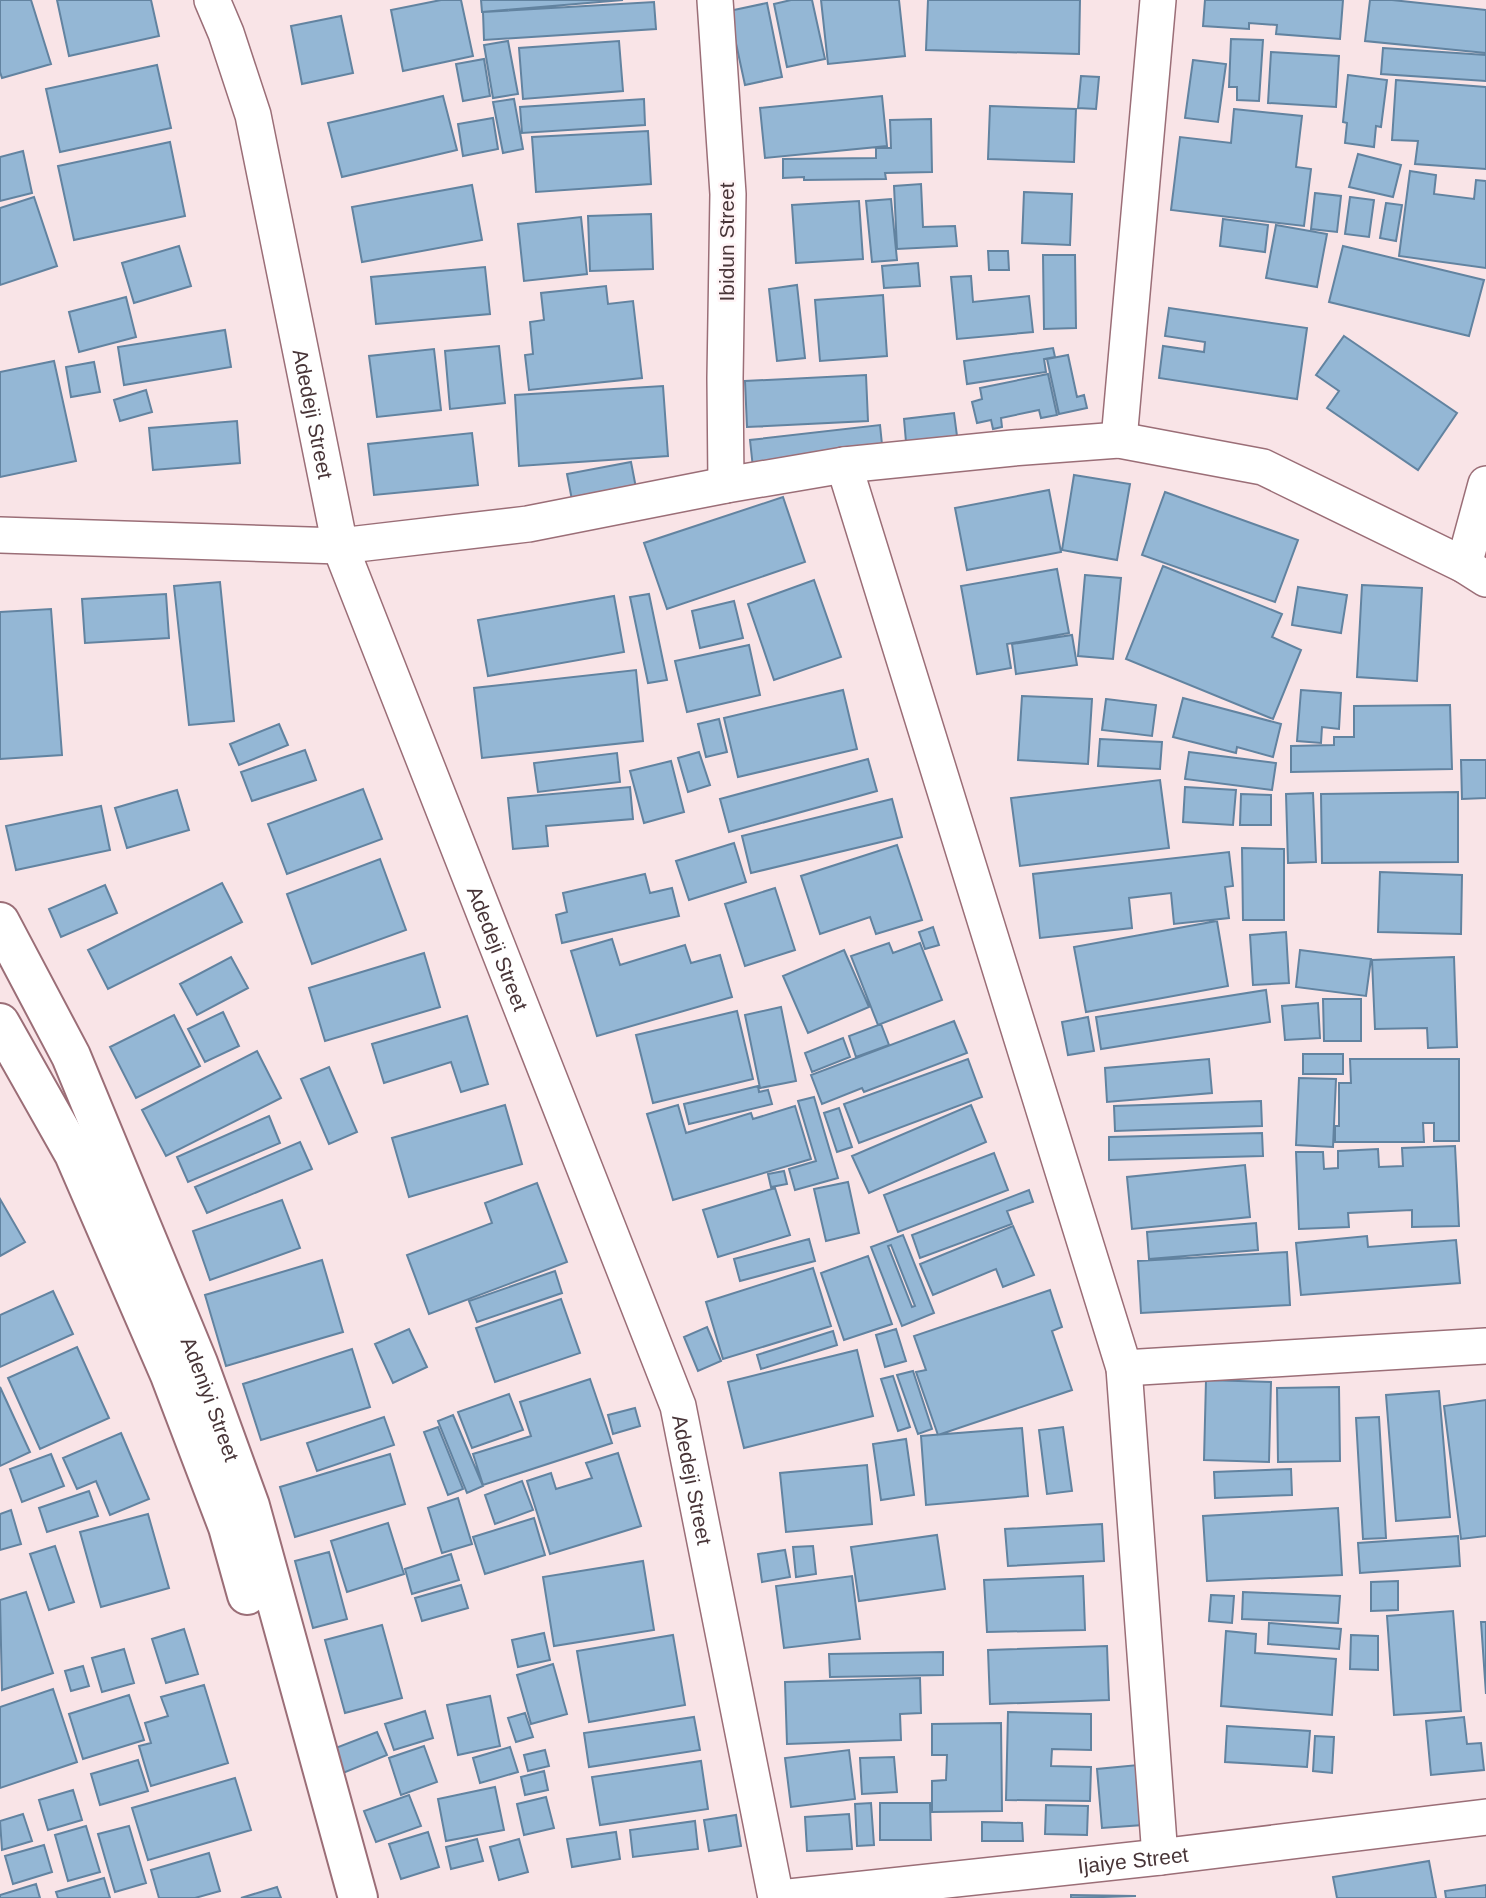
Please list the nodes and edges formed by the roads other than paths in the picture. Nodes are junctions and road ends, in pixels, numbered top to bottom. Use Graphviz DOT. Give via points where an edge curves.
graph roads {
  1 [pos="212,0"];
  2 [pos="715,0"];
  3 [pos="1158,0"];
  4 [pos="1119,440"];
  5 [pos="845,465"];
  6 [pos="1486,484"];
  7 [pos="726,485"];
  8 [pos="0,536"];
  9 [pos="340,546"];
  10 [pos="1475,572"];
  11 [pos="0,922"];
  12 [pos="0,1023"];
  13 [pos="1486,1346"];
  14 [pos="1124,1368"];
  15 [pos="1486,1816"];
  16 [pos="1160,1857"];
  17 [pos="332,1898"];
  18 [pos="358,1898"];
  19 [pos="778,1898"];
  1 -- 9 [label="street, Adedeji Street" via="253,115"];
  2 -- 7 [label="street, Ibidun Street" via="728,194"];
  3 -- 4 [label="street"];
  4 -- 5 [label="street"];
  4 -- 10 [label="street" via="1263,467"];
  5 -- 7 [label="street"];
  5 -- 14 [label="street"];
  6 -- 10 [label="street"];
  7 -- 9 [label="street" via="528,524"];
  8 -- 9 [label="street"];
  9 -- 19 [label="street, Adedeji Street" via="678,1406"];
  11 -- 18 [label="street, Adeniyi Street" via="71,1056 198,1363 250,1506"];
  12 -- 17 [label="street, Adeniyi Street" via="74,1154 170,1376 218,1502"];
  13 -- 14 [label="street"];
  14 -- 16 [label="street"];
  15 -- 16 [label="street, Ijaiye Street"];
  16 -- 19 [label="street, Ijaiye Street"];
}
